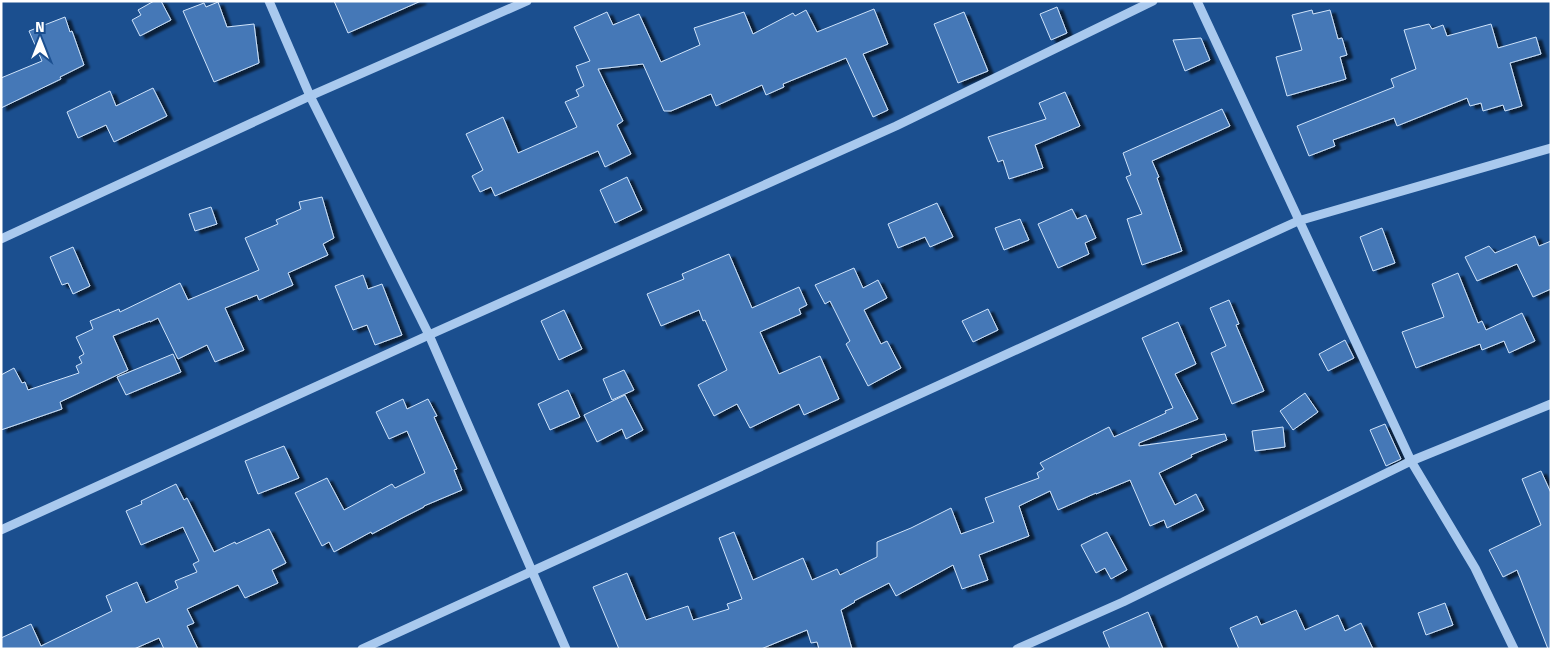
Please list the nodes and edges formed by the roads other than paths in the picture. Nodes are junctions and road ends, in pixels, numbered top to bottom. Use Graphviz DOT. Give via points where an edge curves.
graph roads {
  1 [pos="269,1"];
  2 [pos="527,1"];
  3 [pos="1153,1"];
  4 [pos="1197,1"];
  5 [pos="310,96"];
  6 [pos="1551,148"];
  7 [pos="1298,221"];
  8 [pos="1,239"];
  9 [pos="429,335"];
  10 [pos="1551,404"];
  11 [pos="1411,462"];
  12 [pos="1,530"];
  13 [pos="532,571"];
  14 [pos="362,649"];
  15 [pos="566,649"];
  16 [pos="1017,649"];
  17 [pos="1514,649"];
  1 -- 5 [label="street"];
  2 -- 5 [label="street"];
  3 -- 9 [label="street" via="896,126"];
  4 -- 7 [label="street"];
  5 -- 8 [label="street"];
  5 -- 9 [label="street"];
  6 -- 7 [label="street"];
  7 -- 11 [label="street"];
  7 -- 13 [label="street"];
  9 -- 12 [label="street"];
  9 -- 13 [label="street"];
  10 -- 11 [label="street"];
  11 -- 16 [label="street" via="1124,602"];
  11 -- 17 [label="street" via="1475,568"];
  13 -- 14 [label="street"];
  13 -- 15 [label="street"];
}
